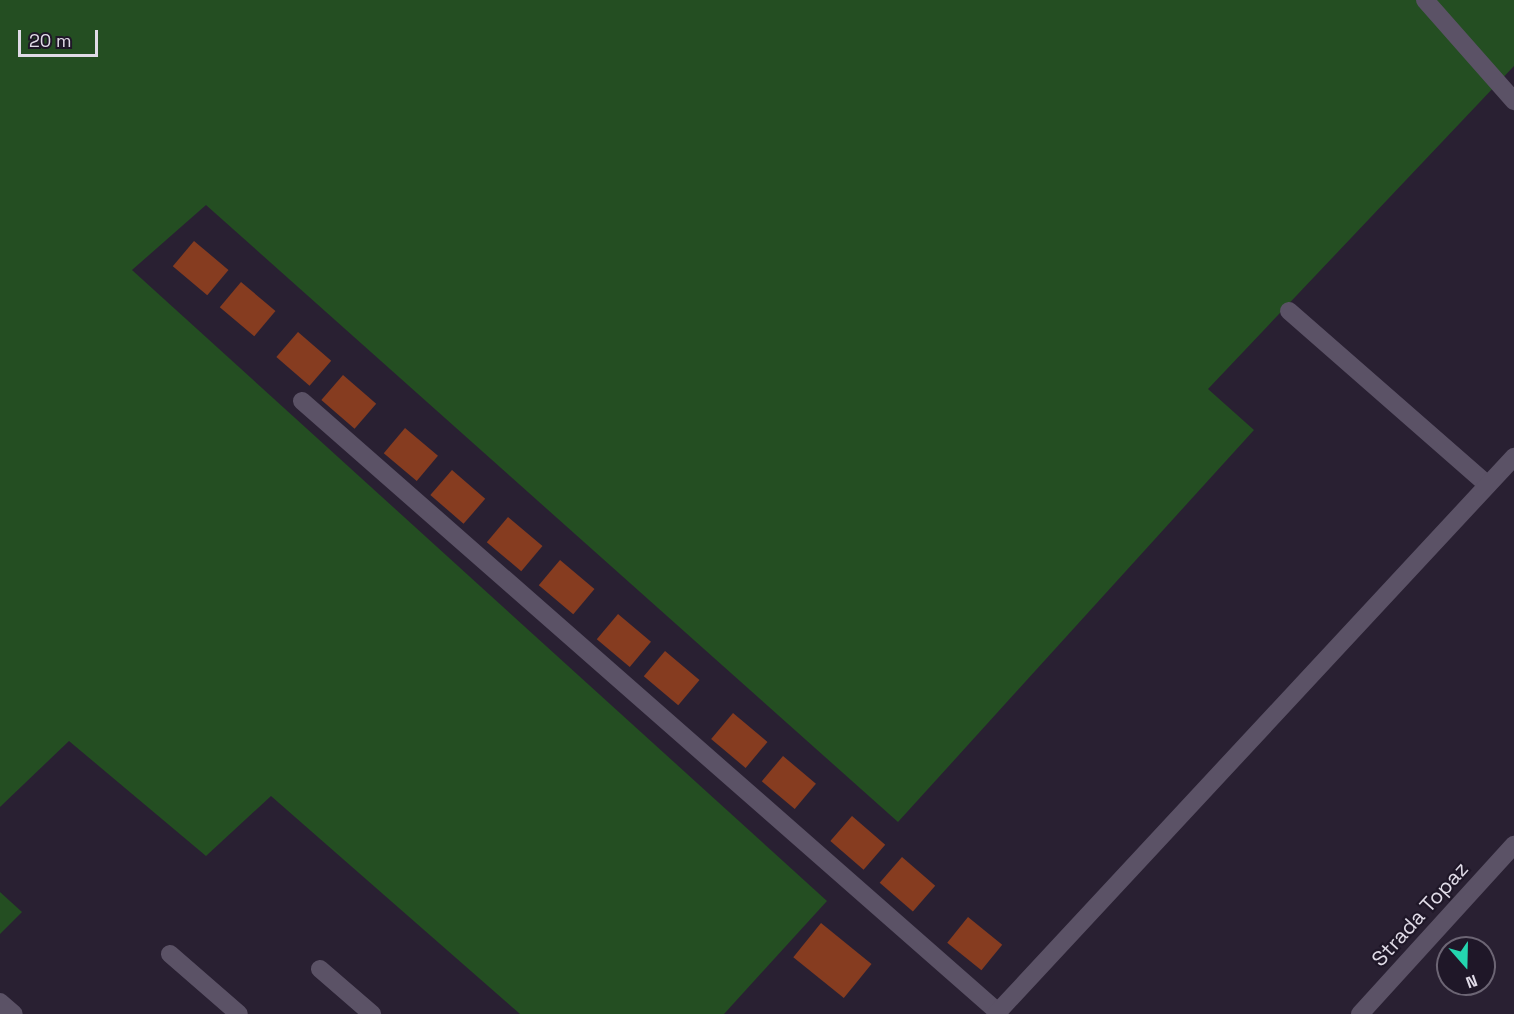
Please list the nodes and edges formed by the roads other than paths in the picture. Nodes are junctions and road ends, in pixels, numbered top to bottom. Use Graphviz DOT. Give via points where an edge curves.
graph roads {
  1 [pos="1425,0"];
  2 [pos="1514,101"];
  3 [pos="1289,311"];
  4 [pos="302,402"];
  5 [pos="1514,457"];
  6 [pos="1488,485"];
  7 [pos="1514,845"];
  8 [pos="170,954"];
  9 [pos="320,969"];
  10 [pos="0,1002"];
  11 [pos="997,1013"];
  12 [pos="14,1014"];
  13 [pos="239,1014"];
  14 [pos="372,1014"];
  15 [pos="1360,1014"];
  1 -- 2 [label="street"];
  3 -- 6 [label="street"];
  4 -- 11 [label="street"];
  5 -- 6 [label="street"];
  6 -- 11 [label="street"];
  7 -- 15 [label="street, Strada Topaz"];
  8 -- 13 [label="street"];
  9 -- 14 [label="street"];
  10 -- 12 [label="street"];
}
